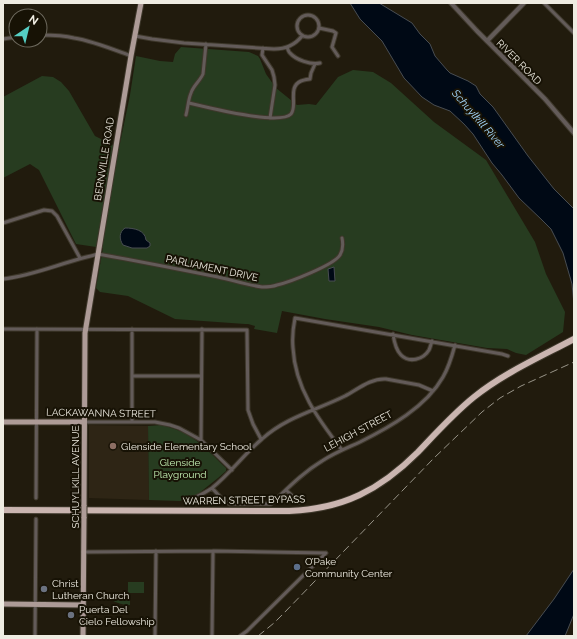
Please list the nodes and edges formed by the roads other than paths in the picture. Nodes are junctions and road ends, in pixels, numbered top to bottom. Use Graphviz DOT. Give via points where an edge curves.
graph roads {
  1 [pos="141,3"];
  2 [pos="451,3"];
  3 [pos="524,3"];
  4 [pos="544,3"];
  5 [pos="319,28"];
  6 [pos="574,33"];
  7 [pos="48,36"];
  8 [pos="135,36"];
  9 [pos="302,36"];
  10 [pos="487,41"];
  11 [pos="206,44"];
  12 [pos="287,47"];
  13 [pos="263,48"];
  14 [pos="131,56"];
  15 [pos="338,56"];
  16 [pos="320,63"];
  17 [pos="315,64"];
  18 [pos="188,103"];
  19 [pos="186,116"];
  20 [pos="270,118"];
  21 [pos="574,133"];
  22 [pos="3,223"];
  23 [pos="342,238"];
  24 [pos="98,254"];
  25 [pos="80,258"];
  26 [pos="3,279"];
  27 [pos="87,318"];
  28 [pos="3,329"];
  29 [pos="37,329"];
  30 [pos="85,329"];
  31 [pos="132,329"];
  32 [pos="202,329"];
  33 [pos="393,334"];
  34 [pos="574,340"];
  35 [pos="432,341"];
  36 [pos="574,344"];
  37 [pos="455,345"];
  38 [pos="558,350"];
  39 [pos="508,356"];
  40 [pos="132,376"];
  41 [pos="201,376"];
  42 [pos="433,391"];
  43 [pos="313,410"];
  44 [pos="3,422"];
  45 [pos="36,422"];
  46 [pos="84,422"];
  47 [pos="132,422"];
  48 [pos="261,439"];
  49 [pos="201,440"];
  50 [pos="342,450"];
  51 [pos="232,470"];
  52 [pos="212,488"];
  53 [pos="286,490"];
  54 [pos="36,498"];
  55 [pos="188,501"];
  56 [pos="299,502"];
  57 [pos="3,510"];
  58 [pos="3,514"];
  59 [pos="36,519"];
  60 [pos="156,551"];
  61 [pos="213,551"];
  62 [pos="84,552"];
  63 [pos="3,604"];
  64 [pos="35,604"];
  65 [pos="83,605"];
  66 [pos="35,636"];
  67 [pos="83,636"];
  68 [pos="155,636"];
  69 [pos="212,636"];
  70 [pos="240,636"];
  1 -- 8 [label="main road, BERNVILLE ROAD"];
  2 -- 10 [label="street, RIVER ROAD"];
  3 -- 10 [label="street"];
  4 -- 6 [label="street"];
  5 -- 9 [label="street" via="311,37"];
  5 -- 9 [label="street" via="319,23 314,17 301,17 297,29"];
  5 -- 15 [label="street" via="336,33 332,47"];
  7 -- 14 [label="street" via="77,38"];
  8 -- 11 [label="street"];
  8 -- 14 [label="main road, BERNVILLE ROAD"];
  9 -- 12 [label="street"];
  10 -- 21 [label="street, RIVER ROAD" via="545,99"];
  11 -- 13 [label="street"];
  11 -- 18 [label="street" via="203,74 190,93"];
  12 -- 13 [label="street"];
  12 -- 17 [label="street" via="293,56"];
  13 -- 20 [label="street" via="262,55 274,77"];
  14 -- 24 [label="main road, BERNVILLE ROAD"];
  16 -- 17 [label="street"];
  17 -- 20 [label="street" via="310,79 297,83 291,114"];
  18 -- 19 [label="street"];
  18 -- 20 [label="street"];
  22 -- 25 [label="street" via="44,210 52,211 58,216"];
  23 -- 24 [label="street, PARLIAMENT DRIVE" via="341,253 332,262 270,287"];
  24 -- 25 [label="street, PARLIAMENT DRIVE"];
  24 -- 27 [label="main road, BERNVILLE ROAD"];
  25 -- 26 [label="street, PARLIAMENT DRIVE" via="40,272"];
  27 -- 30 [label="main road, SCHUYLKILL AVENUE"];
  28 -- 29 [label="street"];
  29 -- 30 [label="street"];
  29 -- 45 [label="street"];
  30 -- 31 [label="street"];
  30 -- 46 [label="main road, SCHUYLKILL AVENUE"];
  31 -- 32 [label="street"];
  31 -- 40 [label="street"];
  32 -- 41 [label="street"];
  32 -- 48 [label="street" via="247,330 248,410 252,424"];
  33 -- 35 [label="street"];
  33 -- 35 [label="street" via="398,352 412,360 425,355"];
  33 -- 43 [label="street" via="295,318 292,341 294,359 301,386"];
  34 -- 38 [label="highway, WARREN STREET BYPASS"];
  35 -- 37 [label="street"];
  36 -- 38 [label="highway, WARREN STREET BYPASS"];
  37 -- 39 [label="street"];
  37 -- 42 [label="street, LEHIGH STREET" via="449,366"];
  38 -- 57 [label="highway, WARREN STREET BYPASS" via="506,376 479,393 395,473 365,492 338,504 289,511"];
  38 -- 58 [label="highway, WARREN STREET BYPASS" via="486,393 393,480 367,496 339,507 307,514 280,515"];
  40 -- 41 [label="street"];
  40 -- 47 [label="street"];
  41 -- 49 [label="street"];
  42 -- 43 [label="street" via="419,385 383,379 371,381"];
  42 -- 50 [label="street, LEHIGH STREET" via="420,405 396,422"];
  43 -- 48 [label="street" via="297,416"];
  43 -- 50 [label="street"];
  44 -- 45 [label="main road, LACKAWANNA STREET"];
  45 -- 46 [label="main road, LACKAWANNA STREET"];
  45 -- 54 [label="street"];
  46 -- 47 [label="street, LACKAWANNA STREET"];
  46 -- 62 [label="main road, SCHUYLKILL AVENUE, bridge"];
  47 -- 49 [label="street, LACKAWANNA STREET" via="170,425 187,431"];
  48 -- 51 [label="street"];
  49 -- 51 [label="street, LACKAWANNA STREET"];
  50 -- 53 [label="street, LEHIGH STREET" via="310,468"];
  51 -- 52 [label="street"];
  52 -- 53 [label="street, LEHIGH STREET" via="230,504 270,504"];
  52 -- 55 [label="street"];
  53 -- 56 [label="street"];
  59 -- 64 [label="street"];
  60 -- 61 [label="street"];
  60 -- 62 [label="street"];
  60 -- 68 [label="street"];
  61 -- 69 [label="street"];
  61 -- 70 [label="street" via="326,553"];
  62 -- 65 [label="main road, SCHUYLKILL AVENUE"];
  63 -- 64 [label="main road"];
  64 -- 65 [label="main road"];
  64 -- 66 [label="street"];
  65 -- 67 [label="main road, SCHUYLKILL AVENUE"];
}
